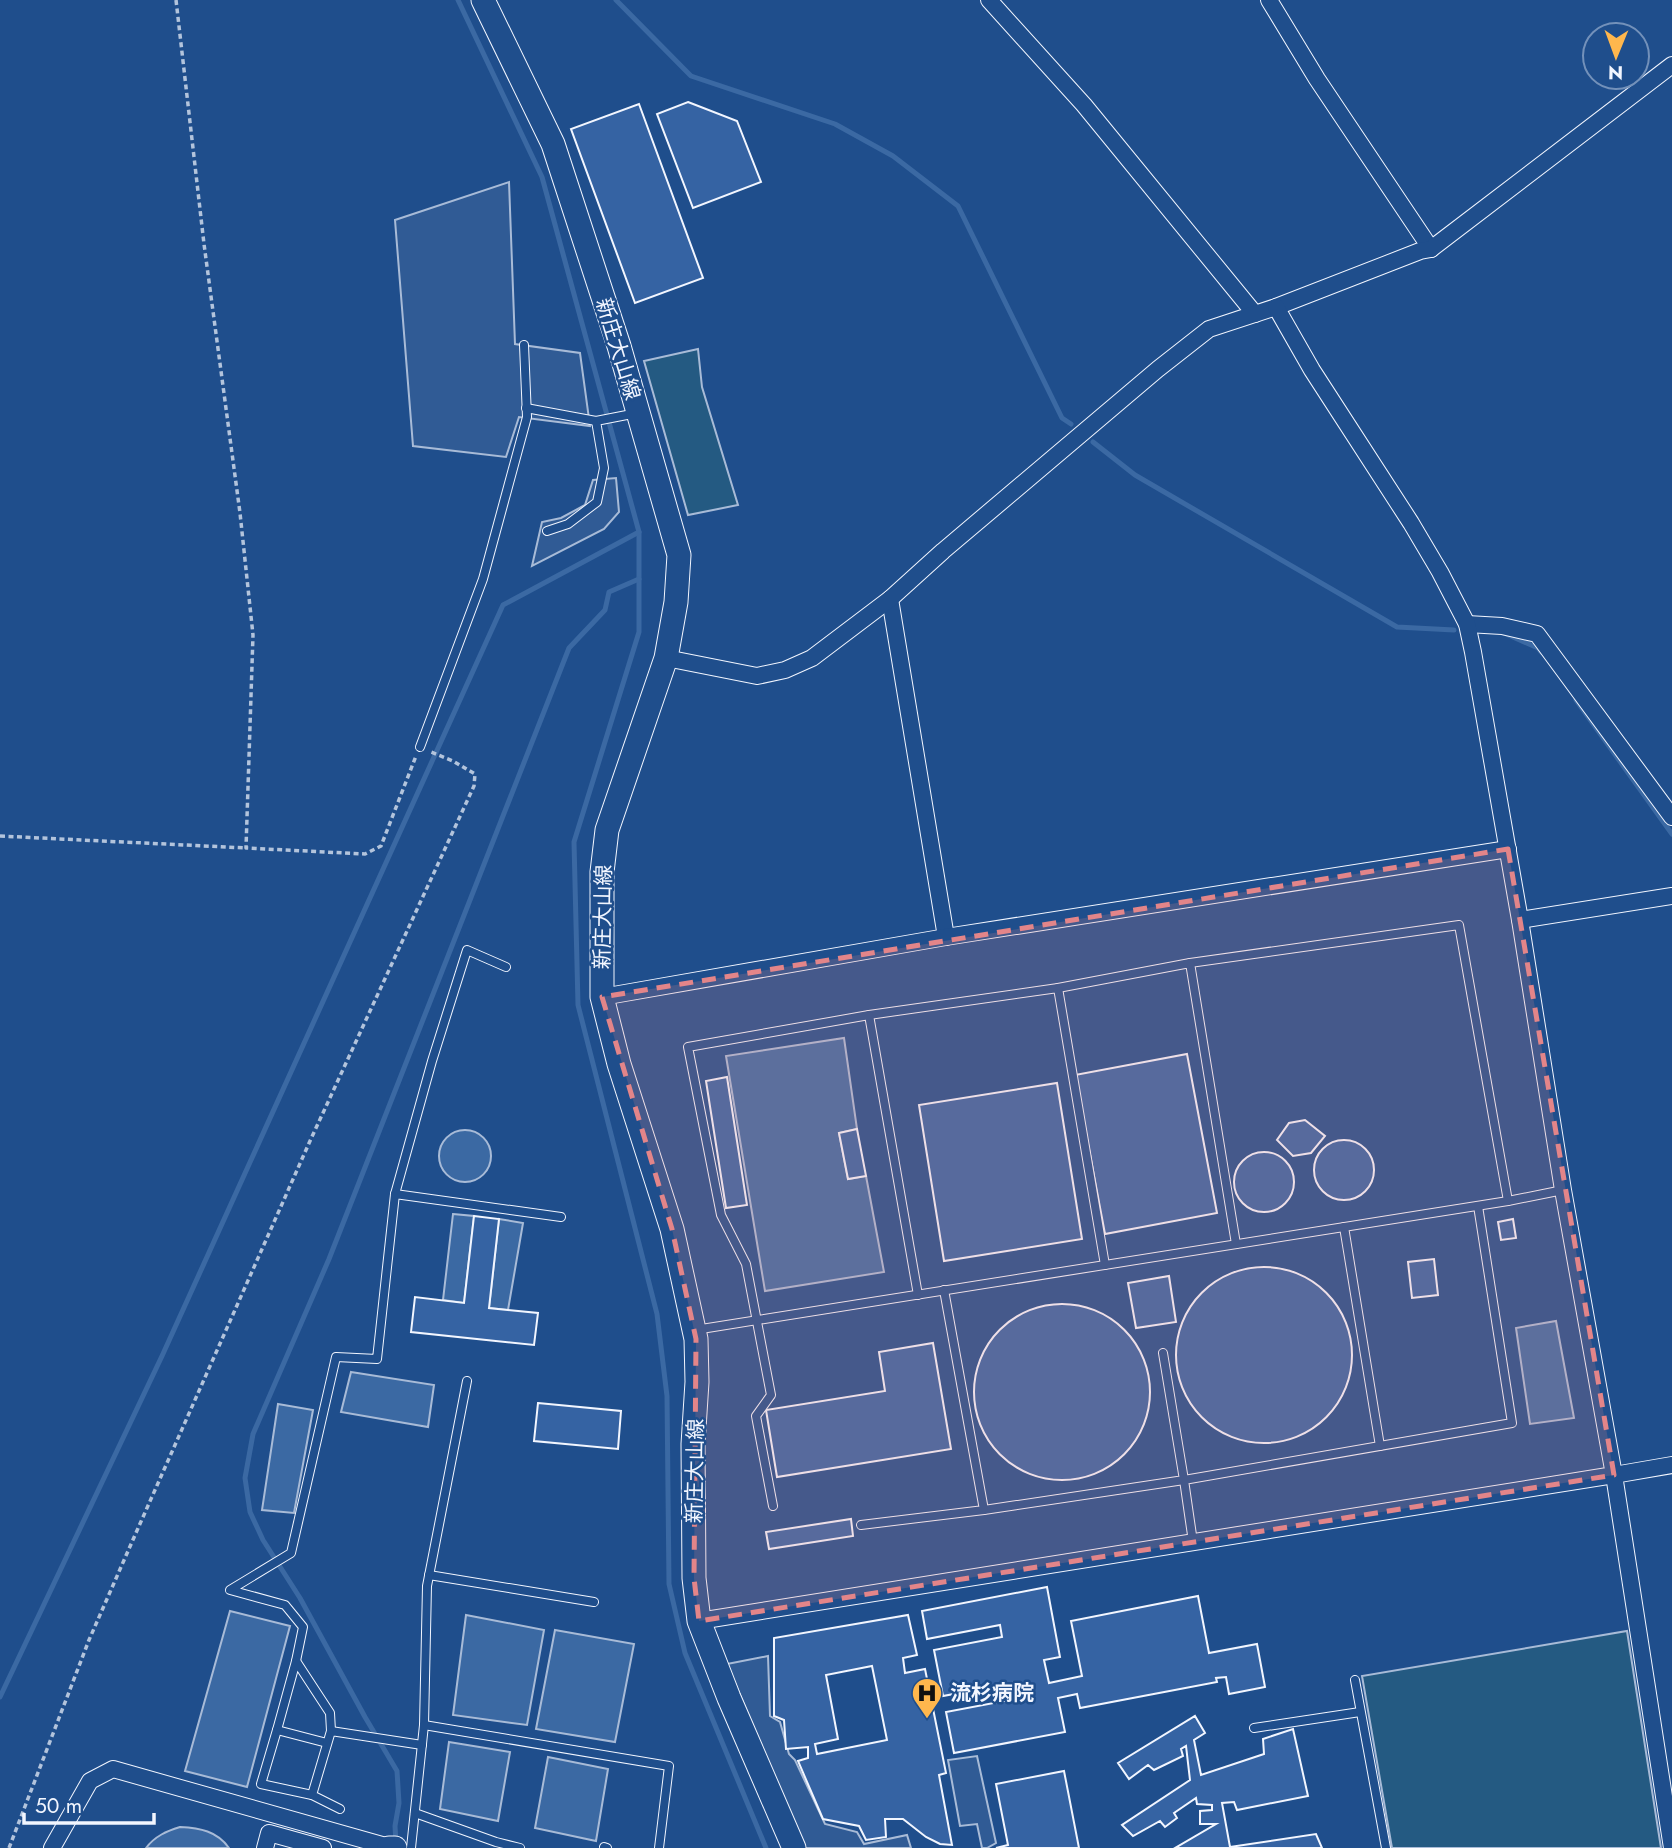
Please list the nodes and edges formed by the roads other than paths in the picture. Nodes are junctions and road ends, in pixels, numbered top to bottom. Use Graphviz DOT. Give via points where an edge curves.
graph roads {
  1 [pos="482,0"];
  2 [pos="989,0"];
  3 [pos="1269,0"];
  4 [pos="1672,65"];
  5 [pos="1431,249"];
  6 [pos="1276,307"];
  7 [pos="1255,314"];
  8 [pos="524,345"];
  9 [pos="526,408"];
  10 [pos="637,413"];
  11 [pos="596,421"];
  12 [pos="547,531"];
  13 [pos="890,599"];
  14 [pos="1467,624"];
  15 [pos="666,659"];
  16 [pos="420,747"];
  17 [pos="1672,817"];
  18 [pos="1508,849"];
  19 [pos="1672,896"];
  20 [pos="1520,919"];
  21 [pos="946,937"];
  22 [pos="1189,963"];
  23 [pos="506,967"];
  24 [pos="1058,988"];
  25 [pos="602,997"];
  26 [pos="869,1015"];
  27 [pos="1563,1190"];
  28 [pos="395,1195"];
  29 [pos="1508,1201"];
  30 [pos="1478,1206"];
  31 [pos="562,1217"];
  32 [pos="1344,1227"];
  33 [pos="1236,1244"];
  34 [pos="1105,1265"];
  35 [pos="944,1290"];
  36 [pos="918,1295"];
  37 [pos="757,1320"];
  38 [pos="694,1330"];
  39 [pos="1163,1353"];
  40 [pos="467,1381"];
  41 [pos="1380,1446"];
  42 [pos="1672,1465"];
  43 [pos="1614,1475"];
  44 [pos="1184,1480"];
  45 [pos="774,1506"];
  46 [pos="984,1510"];
  47 [pos="860,1525"];
  48 [pos="1193,1542"];
  49 [pos="429,1576"];
  50 [pos="594,1602"];
  51 [pos="699,1621"];
  52 [pos="296,1661"];
  53 [pos="1354,1680"];
  54 [pos="1360,1712"];
  55 [pos="424,1725"];
  56 [pos="1254,1728"];
  57 [pos="277,1730"];
  58 [pos="331,1731"];
  59 [pos="327,1743"];
  60 [pos="422,1745"];
  61 [pos="312,1796"];
  62 [pos="340,1810"];
  63 [pos="415,1813"];
  64 [pos="52,1848"];
  65 [pos="265,1848"];
  66 [pos="323,1848"];
  67 [pos="396,1848"];
  68 [pos="520,1848"];
  69 [pos="659,1848"];
  70 [pos="794,1848"];
  71 [pos="1386,1848"];
  72 [pos="1672,1848"];
  1 -- 10 [label="main road, 新庄大山線" via="553,144"];
  2 -- 7 [label="street" via="1084,105"];
  3 -- 5 [label="street"];
  4 -- 5 [label="street"];
  5 -- 6 [label="street"];
  6 -- 7 [label="street"];
  6 -- 14 [label="street" via="1411,523"];
  7 -- 13 [label="street" via="1209,330 1168,361"];
  8 -- 9 [label="lane"];
  9 -- 11 [label="lane"];
  9 -- 16 [label="lane" via="483,579"];
  10 -- 11 [label="lane"];
  10 -- 15 [label="main road, 新庄大山線" via="679,555"];
  11 -- 12 [label="lane" via="604,467 597,502 568,524"];
  13 -- 15 [label="street" via="812,659 785,670 757,676"];
  13 -- 21 [label="street"];
  14 -- 17 [label="street" via="1537,634"];
  14 -- 18 [label="street"];
  15 -- 25 [label="main road, 新庄大山線" via="607,830 602,872"];
  18 -- 20 [label="street"];
  18 -- 21 [label="street"];
  19 -- 20 [label="street"];
  20 -- 27 [label="street"];
  21 -- 25 [label="street"];
  22 -- 24 [label="lane"];
  22 -- 29 [label="lane" via="1460,925"];
  22 -- 33 [label="lane"];
  23 -- 28 [label="lane" via="467,950"];
  24 -- 26 [label="lane"];
  24 -- 34 [label="lane"];
  25 -- 38 [label="main road, 新庄大山線" via="671,1228"];
  26 -- 36 [label="lane"];
  26 -- 37 [label="lane" via="688,1047 721,1215 746,1264"];
  27 -- 29 [label="lane"];
  27 -- 43 [label="street"];
  28 -- 31 [label="lane"];
  28 -- 52 [label="lane" via="377,1359 336,1357 291,1553 230,1590 285,1605 303,1627"];
  29 -- 30 [label="lane"];
  30 -- 32 [label="lane"];
  30 -- 41 [label="lane" via="1511,1423"];
  32 -- 33 [label="lane"];
  32 -- 41 [label="lane"];
  33 -- 34 [label="lane"];
  34 -- 35 [label="lane"];
  35 -- 36 [label="lane"];
  35 -- 46 [label="lane"];
  36 -- 37 [label="lane"];
  37 -- 38 [label="lane"];
  37 -- 45 [label="lane" via="772,1395 756,1416"];
  38 -- 51 [label="main road, 新庄大山線" via="694,1578"];
  39 -- 44 [label="lane"];
  40 -- 49 [label="lane"];
  41 -- 44 [label="lane"];
  42 -- 43 [label="street"];
  43 -- 48 [label="street"];
  43 -- 72 [label="street"];
  44 -- 46 [label="lane"];
  44 -- 48 [label="lane"];
  46 -- 47 [label="lane"];
  48 -- 51 [label="street"];
  49 -- 50 [label="lane"];
  49 -- 55 [label="lane"];
  51 -- 70 [label="main road, 新庄大山線"];
  52 -- 57 [label="lane"];
  52 -- 58 [label="lane" via="330,1713"];
  53 -- 54 [label="lane"];
  54 -- 56 [label="lane"];
  54 -- 71 [label="lane"];
  55 -- 60 [label="lane"];
  55 -- 69 [label="lane" via="669,1766"];
  57 -- 59 [label="lane"];
  57 -- 61 [label="lane" via="261,1784"];
  58 -- 59 [label="lane"];
  58 -- 60 [label="lane"];
  59 -- 61 [label="lane"];
  60 -- 63 [label="lane"];
  61 -- 62 [label="lane"];
  63 -- 67 [label="lane"];
  63 -- 68 [label="lane"];
  64 -- 67 [label="street" via="90,1781 113,1769"];
  65 -- 66 [label="street" via="270,1833"];
}
